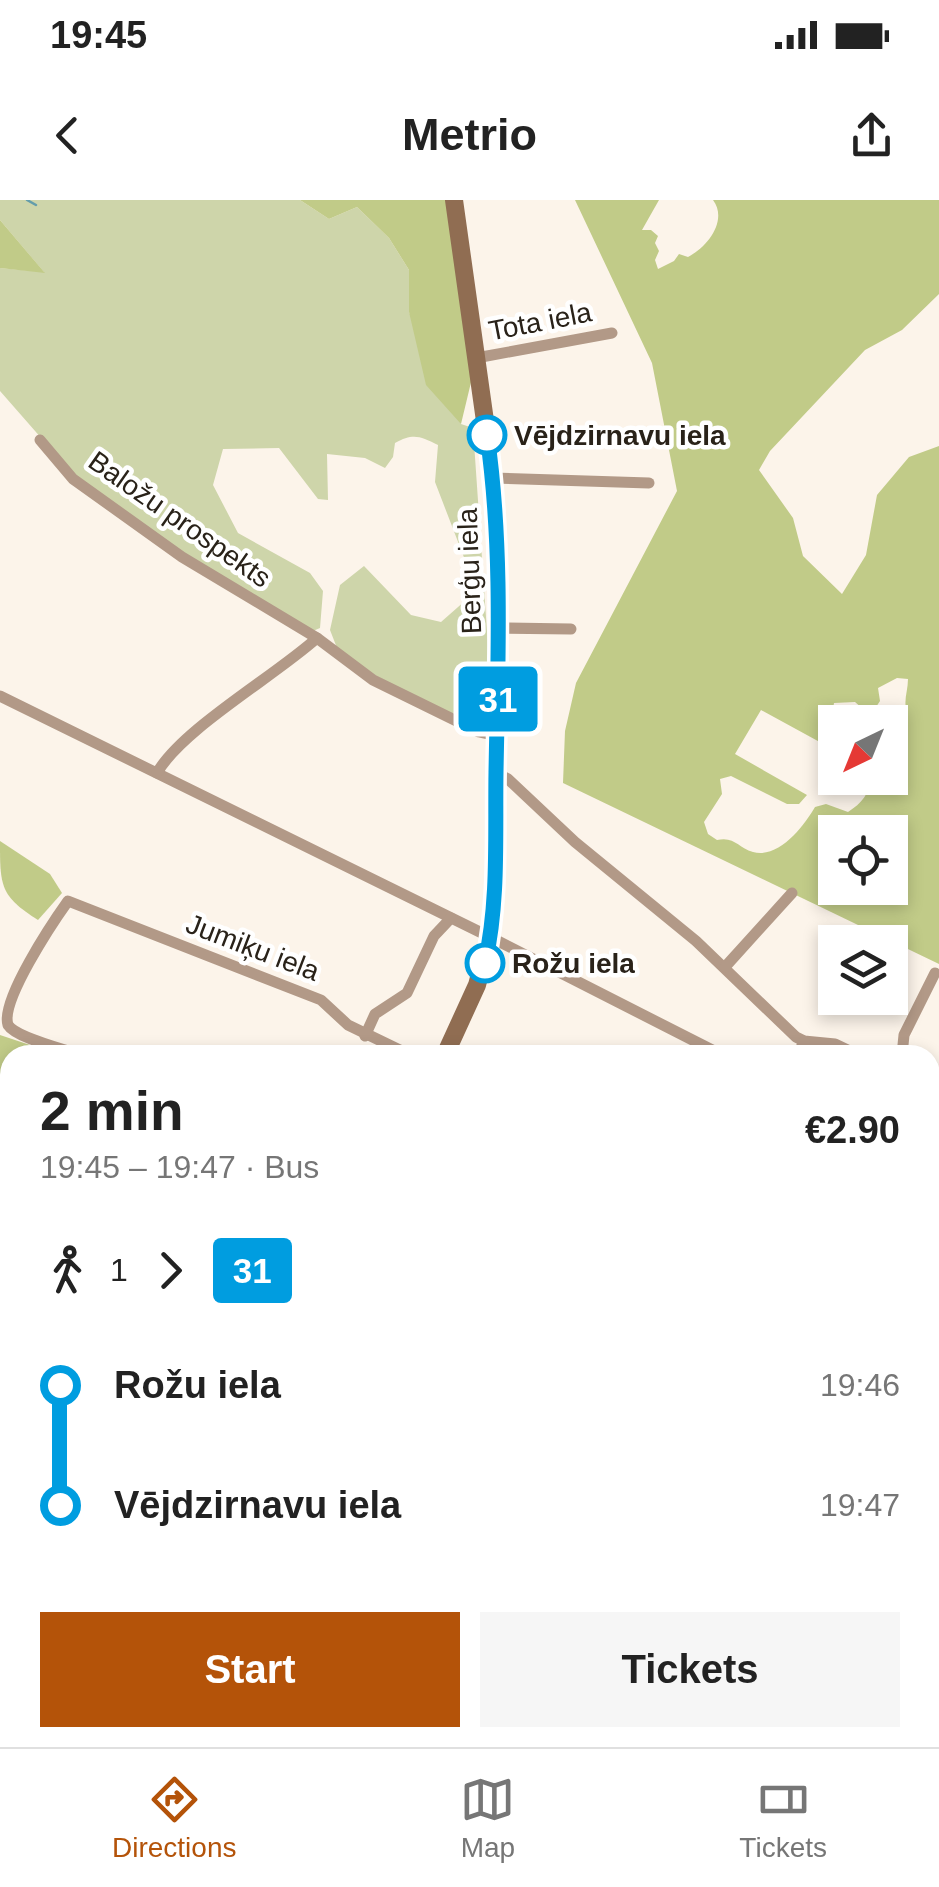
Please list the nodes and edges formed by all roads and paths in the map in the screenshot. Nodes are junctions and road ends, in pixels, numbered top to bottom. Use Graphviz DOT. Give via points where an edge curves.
graph roads {
  1 [pos="454,200"];
  2 [pos="612,332"];
  3 [pos="476,358"];
  4 [pos="40,440"];
  5 [pos="494,478"];
  6 [pos="648,482"];
  7 [pos="499,628"];
  8 [pos="571,629"];
  9 [pos="316,638"];
  10 [pos="0,696"];
  11 [pos="497,736"];
  12 [pos="154,772"];
  13 [pos="496,774"];
  14 [pos="792,893"];
  15 [pos="451,918"];
  16 [pos="490,937"];
  17 [pos="725,967"];
  18 [pos="935,973"];
  19 [pos="365,1036"];
  20 [pos="804,1041"];
  21 [pos="52,1045"];
  22 [pos="386,1045"];
  23 [pos="450,1045"];
  24 [pos="702,1045"];
  25 [pos="802,1045"];
  26 [pos="837,1045"];
  27 [pos="903,1045"];
  1 -- 3 [label="main road, Berģu iela"];
  2 -- 3 [label="street, Tota iela"];
  3 -- 5 [label="main road, Berģu iela"];
  4 -- 9 [label="street, Baložu prospekts" via="73,479 182,557"];
  5 -- 6 [label="street"];
  5 -- 7 [label="main road, Berģu iela"];
  7 -- 8 [label="street"];
  7 -- 11 [label="main road, Berģu iela"];
  9 -- 11 [label="street" via="373,680"];
  9 -- 12 [label="street"];
  10 -- 12 [label="street"];
  11 -- 13 [label="main road, Berģu iela"];
  12 -- 15 [label="street"];
  13 -- 16 [label="main road, Berģu iela"];
  13 -- 17 [label="street"];
  14 -- 17 [label="street"];
  15 -- 16 [label="street"];
  15 -- 19 [label="street" via="434,936 407,993 375,1014"];
  16 -- 23 [label="main road, Berģu iela"];
  16 -- 24 [label="street"];
  17 -- 20 [label="street"];
  18 -- 27 [label="street"];
  19 -- 21 [label="street, Jumiķu iela" via="321,1000 68,901 5,1012 16,1032"];
  19 -- 22 [label="street, Jumiķu iela"];
  20 -- 25 [label="street"];
  20 -- 26 [label="street"];
}
